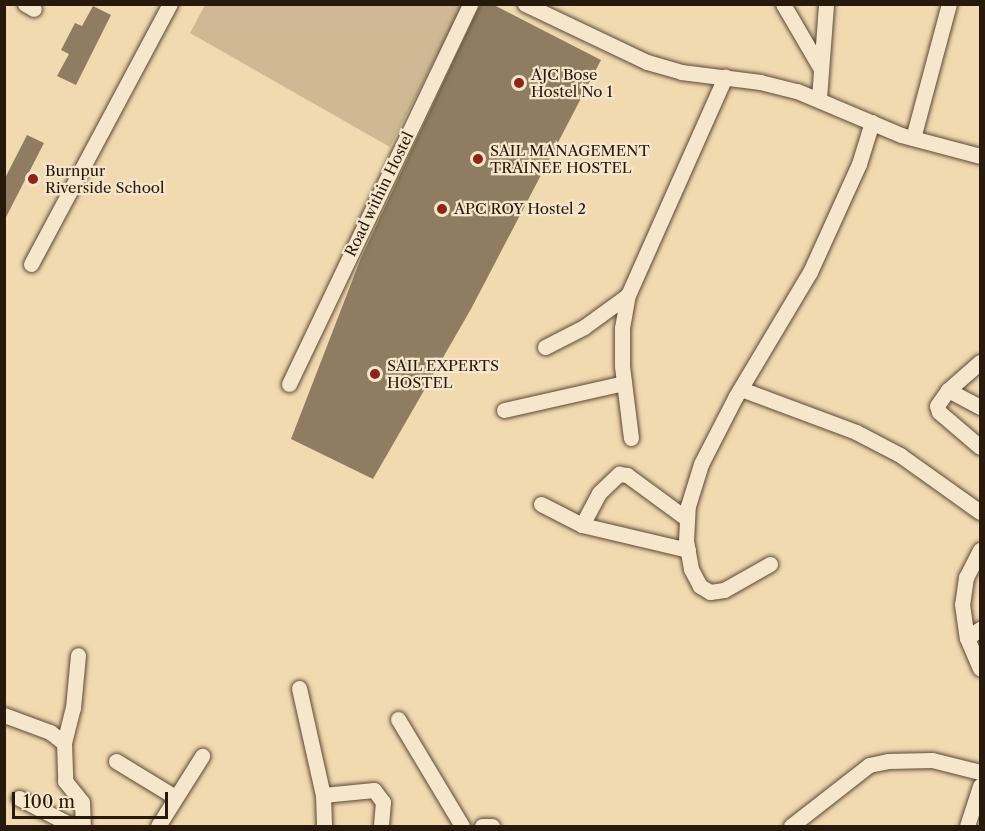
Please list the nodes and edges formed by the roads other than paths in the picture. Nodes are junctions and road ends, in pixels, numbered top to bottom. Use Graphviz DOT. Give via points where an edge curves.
graph roads {
  1 [pos="170,4"];
  2 [pos="470,4"];
  3 [pos="525,4"];
  4 [pos="783,4"];
  5 [pos="826,4"];
  6 [pos="949,4"];
  7 [pos="821,69"];
  8 [pos="725,77"];
  9 [pos="819,98"];
  10 [pos="872,122"];
  11 [pos="913,138"];
  12 [pos="981,156"];
  13 [pos="31,264"];
  14 [pos="628,295"];
  15 [pos="545,347"];
  16 [pos="981,362"];
  17 [pos="624,383"];
  18 [pos="288,384"];
  19 [pos="741,389"];
  20 [pos="948,390"];
  21 [pos="981,407"];
  22 [pos="504,410"];
  23 [pos="631,438"];
  24 [pos="981,447"];
  25 [pos="541,504"];
  26 [pos="981,512"];
  27 [pos="687,519"];
  28 [pos="582,525"];
  29 [pos="688,549"];
  30 [pos="981,550"];
  31 [pos="770,564"];
  32 [pos="981,628"];
  33 [pos="967,638"];
  34 [pos="78,655"];
  35 [pos="981,668"];
  36 [pos="299,688"];
  37 [pos="4,715"];
  38 [pos="398,719"];
  39 [pos="64,743"];
  40 [pos="202,756"];
  41 [pos="116,761"];
  42 [pos="981,772"];
  43 [pos="981,786"];
  44 [pos="322,795"];
  45 [pos="175,797"];
  46 [pos="19,798"];
  47 [pos="74,826"];
  48 [pos="83,826"];
  49 [pos="158,826"];
  50 [pos="324,826"];
  51 [pos="381,826"];
  52 [pos="462,826"];
  53 [pos="482,826"];
  54 [pos="492,826"];
  55 [pos="791,826"];
  56 [pos="967,826"];
  1 -- 13 [label="street"];
  2 -- 18 [label="street, Road within Hostel"];
  3 -- 8 [label="street" via="647,62 681,72"];
  4 -- 7 [label="street"];
  5 -- 7 [label="street"];
  6 -- 11 [label="street"];
  7 -- 9 [label="street"];
  8 -- 9 [label="street"];
  8 -- 14 [label="street"];
  9 -- 10 [label="street"];
  10 -- 11 [label="street"];
  10 -- 19 [label="street" via="859,164 810,272"];
  11 -- 12 [label="street"];
  14 -- 15 [label="street" via="584,327"];
  14 -- 17 [label="street" via="622,328"];
  16 -- 20 [label="street"];
  17 -- 22 [label="street"];
  17 -- 23 [label="street"];
  19 -- 26 [label="street" via="856,432 900,455"];
  19 -- 27 [label="street" via="701,464"];
  20 -- 21 [label="street"];
  20 -- 24 [label="street" via="938,403 939,412"];
  25 -- 28 [label="street"];
  27 -- 28 [label="street" via="627,475 619,474 599,493"];
  27 -- 29 [label="street"];
  28 -- 29 [label="street"];
  29 -- 31 [label="street" via="700,586 710,592 745,581"];
  30 -- 33 [label="street" via="966,577 962,604"];
  32 -- 33 [label="street"];
  33 -- 35 [label="street"];
  34 -- 39 [label="street" via="73,708"];
  36 -- 44 [label="street"];
  37 -- 39 [label="street" via="50,732"];
  38 -- 52 [label="street"];
  39 -- 48 [label="street" via="65,781 82,802"];
  40 -- 45 [label="street"];
  41 -- 45 [label="street"];
  42 -- 55 [label="street" via="932,760 869,765"];
  43 -- 56 [label="street"];
  44 -- 50 [label="street"];
  44 -- 51 [label="street" via="374,790 382,802"];
  45 -- 49 [label="street"];
  46 -- 47 [label="street"];
  53 -- 54 [label="street"];
}
